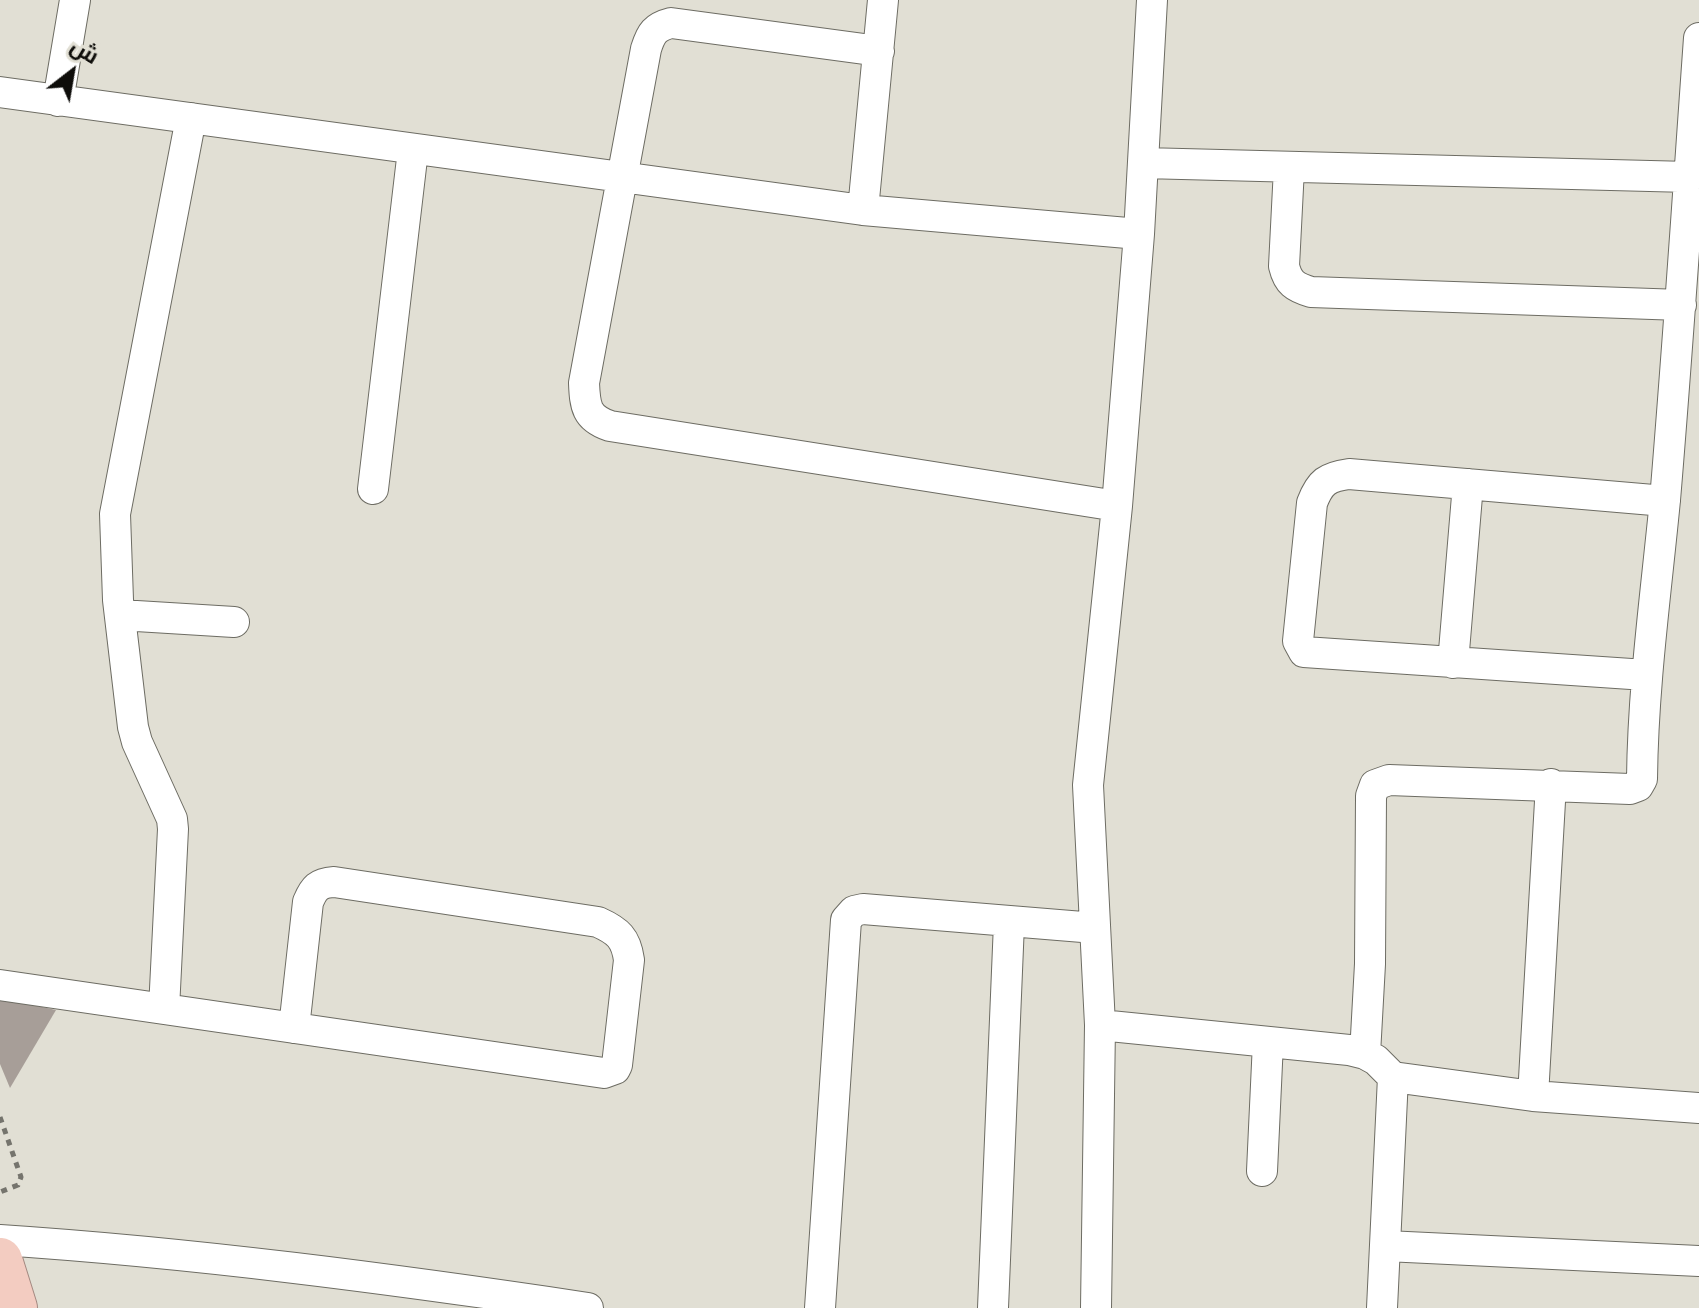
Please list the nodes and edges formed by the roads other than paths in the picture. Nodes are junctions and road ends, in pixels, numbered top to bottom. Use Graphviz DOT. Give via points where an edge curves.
graph roads {
  1 [pos="75,0"];
  2 [pos="883,0"];
  3 [pos="1152,0"];
  4 [pos="1699,38"];
  5 [pos="879,51"];
  6 [pos="0,92"];
  7 [pos="58,101"];
  8 [pos="191,118"];
  9 [pos="413,150"];
  10 [pos="1143,163"];
  11 [pos="1289,168"];
  12 [pos="623,177"];
  13 [pos="1689,177"];
  14 [pos="863,210"];
  15 [pos="1139,234"];
  16 [pos="1681,305"];
  17 [pos="1468,484"];
  18 [pos="373,489"];
  19 [pos="1665,501"];
  20 [pos="1117,506"];
  21 [pos="120,615"];
  22 [pos="234,622"];
  23 [pos="1453,663"];
  24 [pos="1646,675"];
  25 [pos="1551,784"];
  26 [pos="1009,923"];
  27 [pos="1095,928"];
  28 [pos="0,985"];
  29 [pos="164,1009"];
  30 [pos="1100,1025"];
  31 [pos="294,1028"];
  32 [pos="1268,1042"];
  33 [pos="1365,1054"];
  34 [pos="1393,1077"];
  35 [pos="1533,1096"];
  36 [pos="1699,1108"];
  37 [pos="1262,1171"];
  38 [pos="0,1240"];
  39 [pos="1386,1246"];
  40 [pos="0,1260"];
  41 [pos="1699,1261"];
  42 [pos="476,1300"];
  43 [pos="15,1308"];
  44 [pos="588,1308"];
  45 [pos="820,1308"];
  46 [pos="993,1308"];
  47 [pos="1096,1308"];
  48 [pos="1382,1308"];
  1 -- 7 [label="street"];
  2 -- 5 [label="street"];
  3 -- 10 [label="street"];
  4 -- 13 [label="street"];
  5 -- 12 [label="street" via="671,23 659,26 646,49"];
  5 -- 14 [label="street"];
  6 -- 7 [label="street"];
  7 -- 8 [label="street"];
  8 -- 9 [label="street"];
  8 -- 21 [label="street" via="117,499"];
  9 -- 12 [label="street"];
  9 -- 18 [label="street"];
  10 -- 11 [label="street"];
  10 -- 15 [label="street"];
  11 -- 13 [label="street"];
  11 -- 16 [label="street" via="1284,266 1295,287 1311,292"];
  12 -- 14 [label="street"];
  12 -- 20 [label="street" via="584,383 585,406 598,422"];
  13 -- 16 [label="street"];
  14 -- 15 [label="street"];
  15 -- 20 [label="street"];
  16 -- 19 [label="street"];
  17 -- 19 [label="street"];
  17 -- 23 [label="street"];
  17 -- 23 [label="street" via="1349,474 1330,476 1319,485 1312,503 1298,641 1310,653"];
  19 -- 24 [label="street"];
  20 -- 27 [label="street" via="1088,785"];
  21 -- 22 [label="street"];
  21 -- 29 [label="street" via="133,727 173,829"];
  23 -- 24 [label="street"];
  24 -- 25 [label="street" via="1638,786"];
  25 -- 33 [label="street" via="1389,780 1373,789"];
  25 -- 35 [label="street"];
  26 -- 27 [label="street"];
  26 -- 45 [label="street" via="863,909 846,920"];
  26 -- 46 [label="street"];
  27 -- 30 [label="street"];
  28 -- 29 [label="street"];
  29 -- 31 [label="street"];
  30 -- 32 [label="street"];
  30 -- 47 [label="street"];
  31 -- 31 [label="street" via="610,1072 617,1065 627,943 618,931 598,922 322,882 308,902"];
  32 -- 33 [label="street"];
  32 -- 37 [label="street"];
  33 -- 34 [label="street"];
  34 -- 35 [label="street"];
  34 -- 39 [label="street"];
  35 -- 36 [label="street"];
  38 -- 42 [label="street" via="193,1256"];
  39 -- 41 [label="street"];
  39 -- 48 [label="street"];
  40 -- 43 [label="highway"];
  42 -- 44 [label="street"];
}
